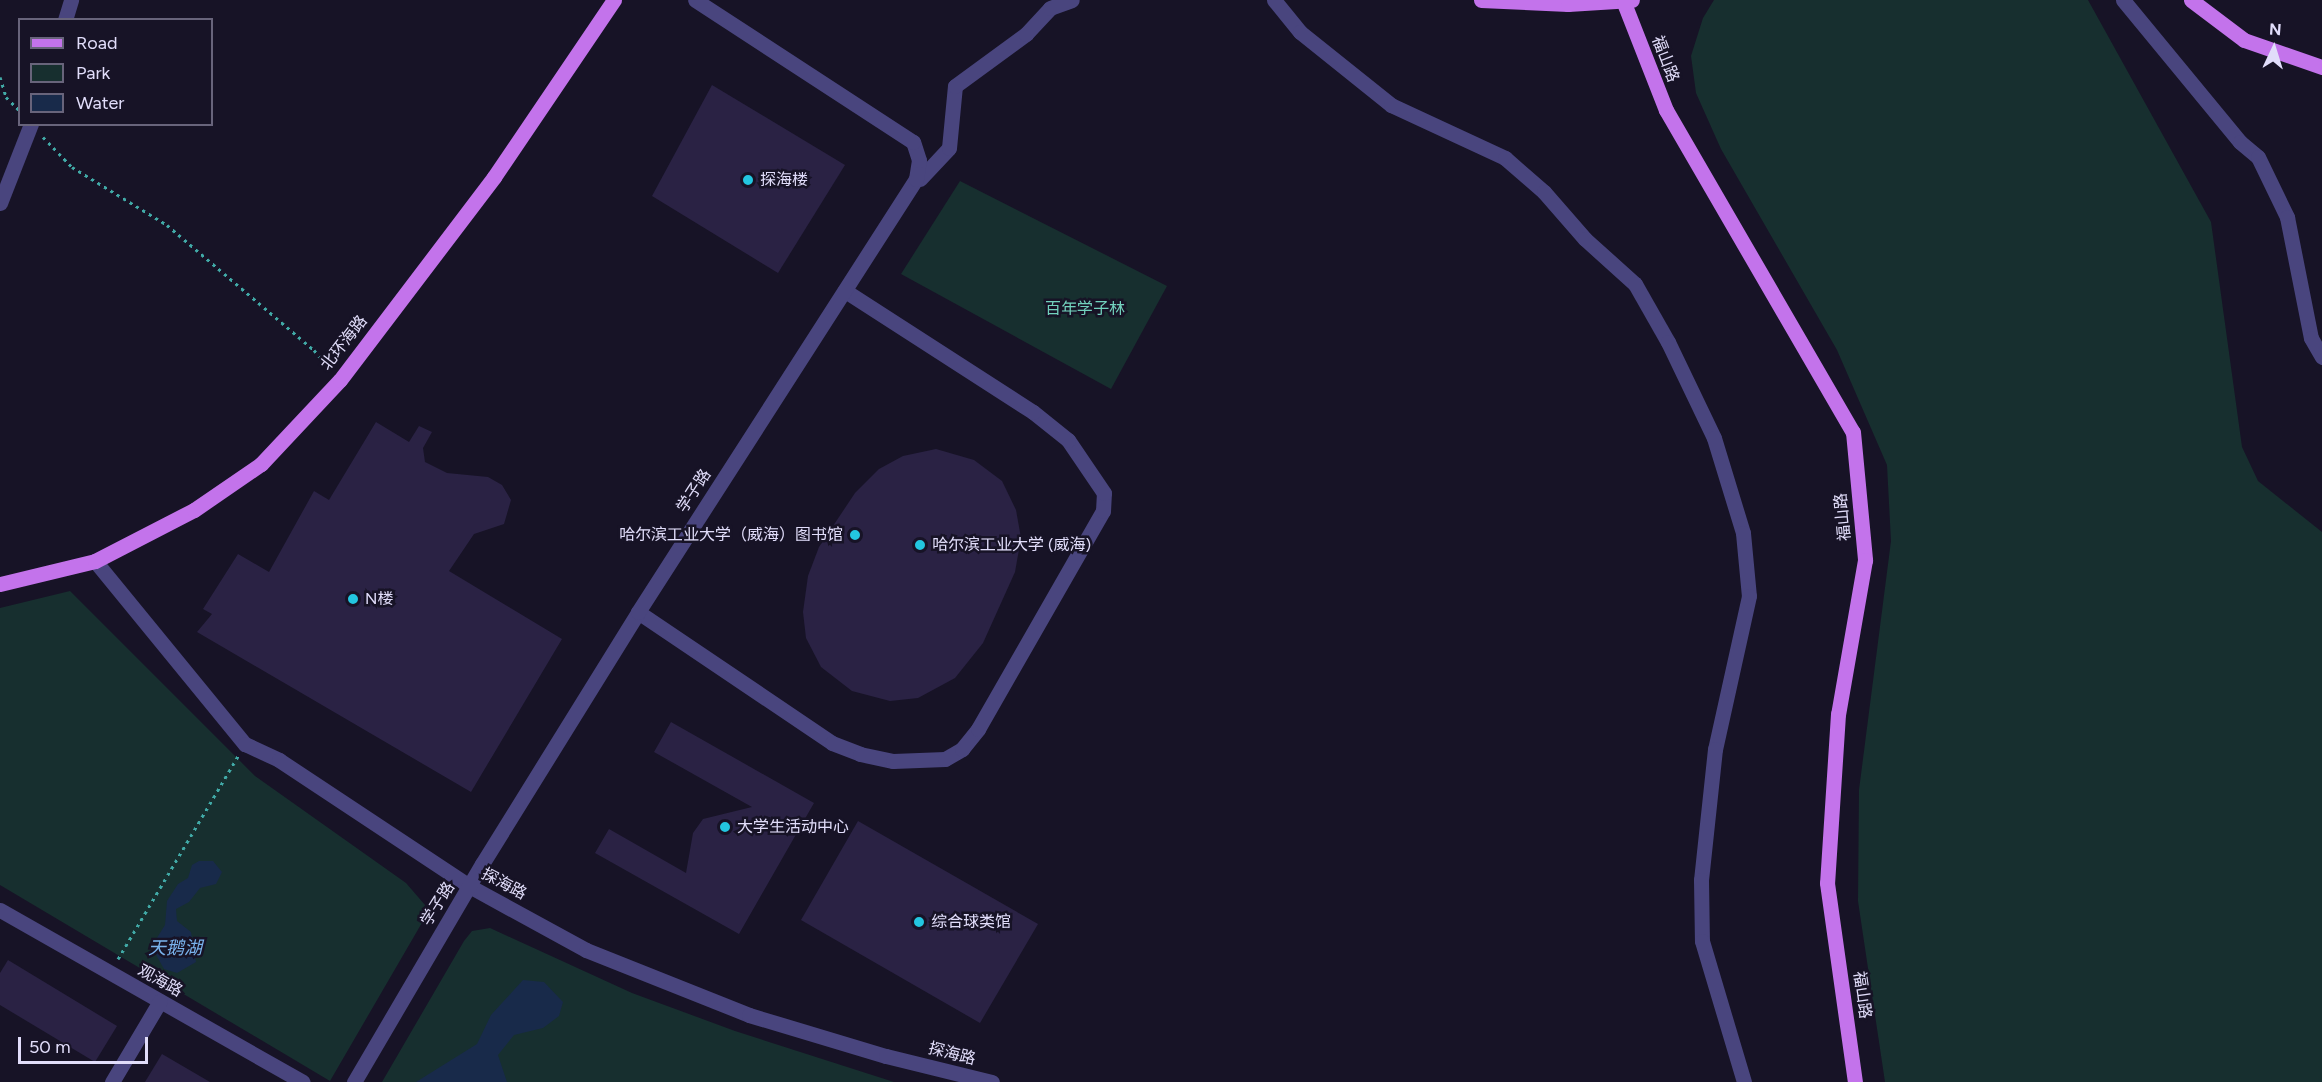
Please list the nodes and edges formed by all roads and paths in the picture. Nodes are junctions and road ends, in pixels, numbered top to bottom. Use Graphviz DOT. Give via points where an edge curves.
graph roads {
  1 [pos="71,0"];
  2 [pos="614,0"];
  3 [pos="695,0"];
  4 [pos="1072,0"];
  5 [pos="1274,0"];
  6 [pos="1481,0"];
  7 [pos="2122,0"];
  8 [pos="2191,0"];
  9 [pos="1628,2"];
  10 [pos="66,18"];
  11 [pos="2322,67"];
  12 [pos="0,77"];
  13 [pos="18,109"];
  14 [pos="36,129"];
  15 [pos="920,179"];
  16 [pos="0,203"];
  17 [pos="845,291"];
  18 [pos="2322,357"];
  19 [pos="339,380"];
  20 [pos="95,561"];
  21 [pos="0,584"];
  22 [pos="638,612"];
  23 [pos="245,744"];
  24 [pos="471,887"];
  25 [pos="0,910"];
  26 [pos="109,974"];
  27 [pos="160,1001"];
  28 [pos="112,1082"];
  29 [pos="303,1082"];
  30 [pos="354,1082"];
  31 [pos="992,1082"];
  32 [pos="1744,1082"];
  33 [pos="1855,1082"];
  1 -- 10 [label="street"];
  2 -- 19 [label="main road, 北环海路" via="494,177"];
  3 -- 17 [label="street, 学子路" via="913,142 920,160 916,178"];
  4 -- 15 [label="street" via="1050,8 1026,34 955,86 949,148"];
  5 -- 32 [label="street" via="1300,32 1391,105 1505,158 1544,192 1585,239 1635,284 1714,438 1743,533 1749,597 1715,749 1701,880 1702,941"];
  6 -- 9 [label="main road"];
  7 -- 18 [label="street" via="2240,142 2258,157 2287,217 2311,338"];
  8 -- 11 [label="main road" via="2244,40"];
  9 -- 33 [label="main road, 福山路" via="1666,110 1853,432 1865,560 1838,714 1827,884"];
  12 -- 13 [label="path" via="6,98"];
  14 -- 16 [label="street"];
  14 -- 19 [label="path" via="72,168 167,225 314,350"];
  17 -- 22 [label="street, 学子路"];
  17 -- 22 [label="street" via="1068,440 1104,493 1103,511 978,729 962,749 945,759 893,761 860,754 832,743"];
  19 -- 20 [label="main road, 北环海路" via="261,464 194,510"];
  20 -- 21 [label="main road, 北环海路"];
  20 -- 23 [label="street, 探海路"];
  22 -- 24 [label="street, 学子路"];
  23 -- 24 [label="street, 探海路" via="279,760"];
  23 -- 26 [label="path"];
  24 -- 30 [label="street, 学子路"];
  24 -- 31 [label="street, 探海路" via="586,950 749,1016"];
  25 -- 26 [label="street, 观海路"];
  26 -- 27 [label="street, 观海路"];
  27 -- 28 [label="street"];
  27 -- 29 [label="street, 观海路"];
}
